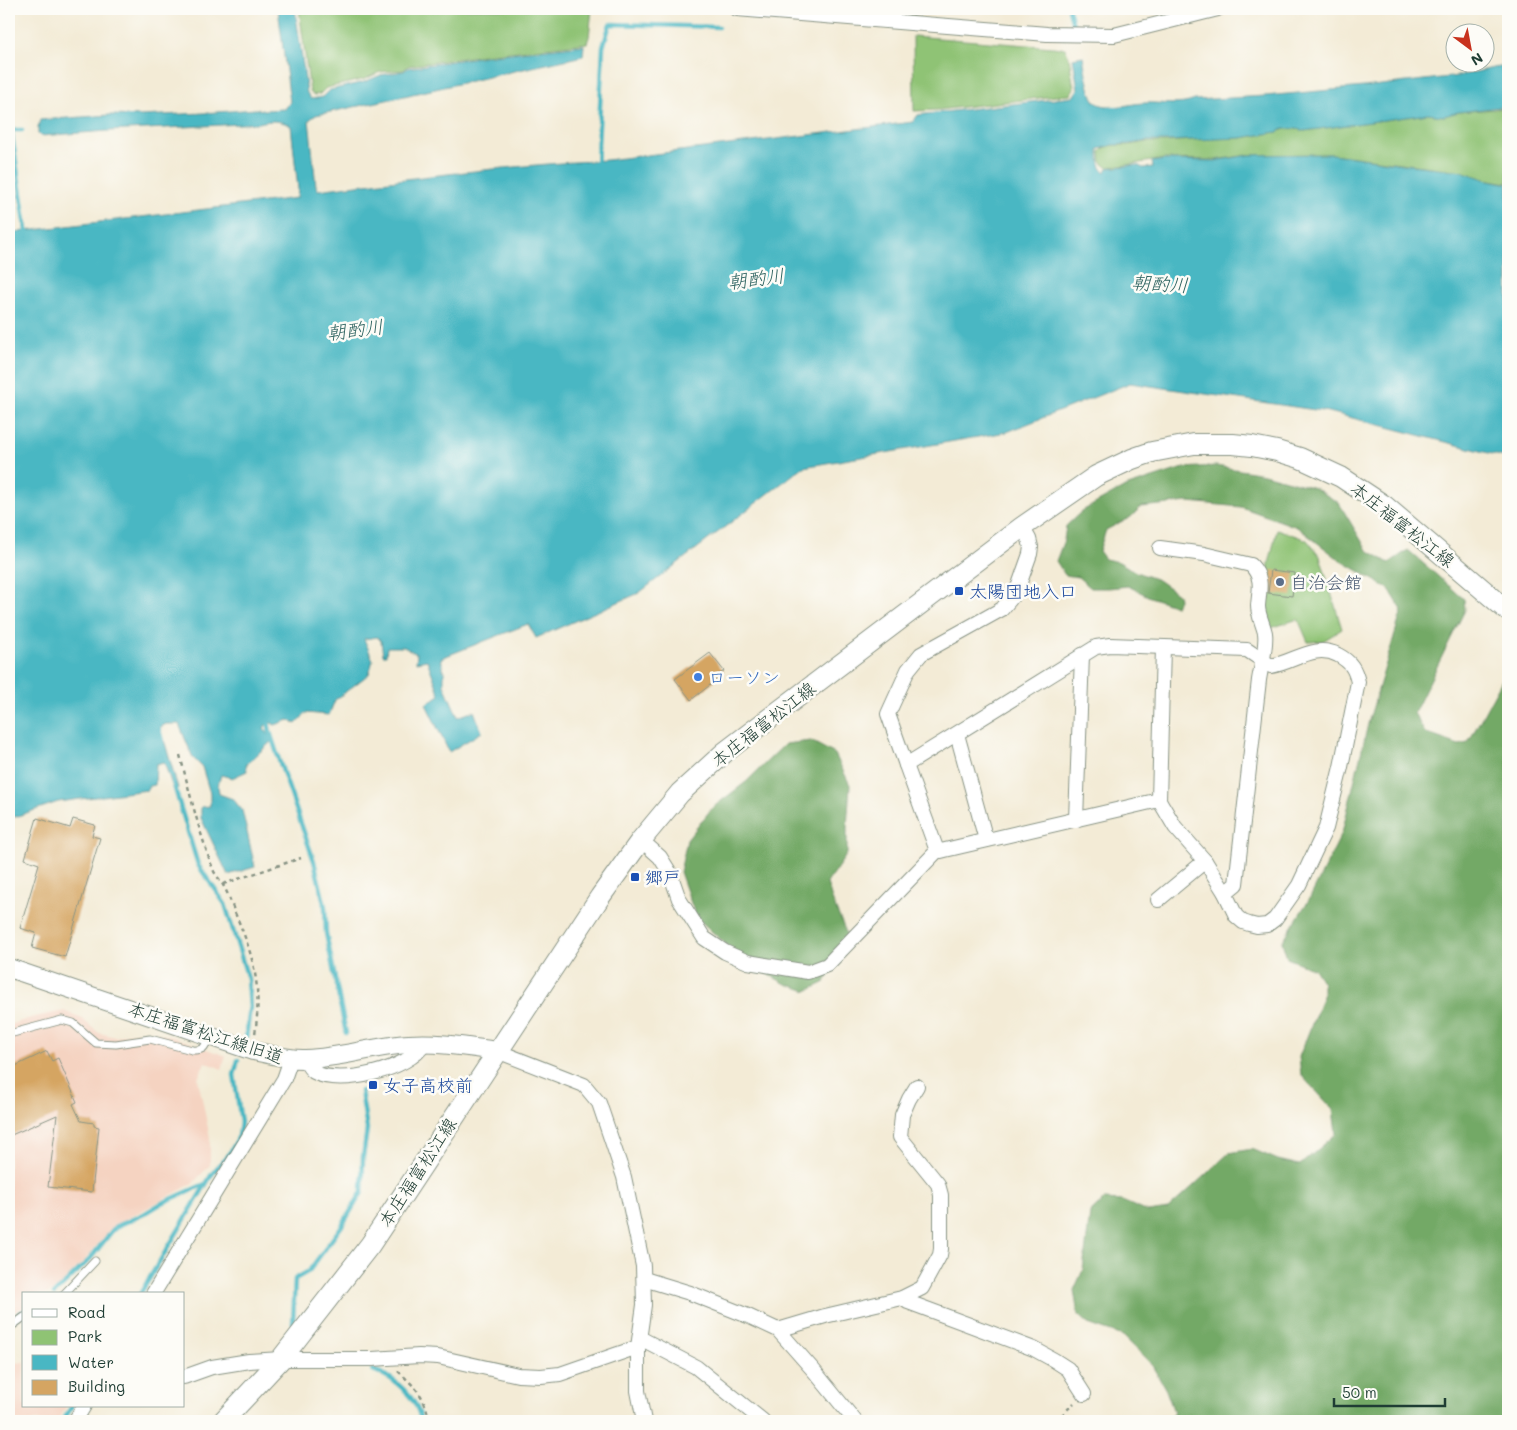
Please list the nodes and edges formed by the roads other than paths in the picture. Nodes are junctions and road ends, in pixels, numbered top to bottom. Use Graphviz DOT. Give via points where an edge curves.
graph roads {
  1 [pos="737,9"];
  2 [pos="1218,9"];
  3 [pos="1022,527"];
  4 [pos="1160,548"];
  5 [pos="1508,611"];
  6 [pos="1163,647"];
  7 [pos="1082,655"];
  8 [pos="1262,661"];
  9 [pos="957,734"];
  10 [pos="906,766"];
  11 [pos="1159,800"];
  12 [pos="1076,820"];
  13 [pos="641,840"];
  14 [pos="986,840"];
  15 [pos="938,850"];
  16 [pos="1205,862"];
  17 [pos="1225,893"];
  18 [pos="1158,900"];
  19 [pos="9,968"];
  20 [pos="9,1034"];
  21 [pos="210,1036"];
  22 [pos="424,1044"];
  23 [pos="498,1051"];
  24 [pos="298,1059"];
  25 [pos="917,1086"];
  26 [pos="95,1261"];
  27 [pos="644,1279"];
  28 [pos="66,1292"];
  29 [pos="154,1292"];
  30 [pos="902,1298"];
  31 [pos="22,1319"];
  32 [pos="9,1328"];
  33 [pos="778,1330"];
  34 [pos="639,1343"];
  35 [pos="280,1358"];
  36 [pos="185,1377"];
  37 [pos="1084,1394"];
  38 [pos="83,1408"];
  39 [pos="75,1421"];
  40 [pos="223,1421"];
  41 [pos="644,1421"];
  42 [pos="763,1421"];
  43 [pos="855,1421"];
  1 -- 2 [label="street" via="1047,34 1114,35"];
  3 -- 5 [label="main road, 本庄福富松江線" via="1096,476 1132,459 1194,444 1252,446 1300,458 1341,477 1385,506"];
  3 -- 10 [label="street" via="1031,547 1012,597 1002,609 921,654 908,670 888,714"];
  3 -- 13 [label="main road, 本庄福富松江線" via="724,752 680,793"];
  4 -- 8 [label="street" via="1251,565 1261,585 1258,608 1265,635"];
  6 -- 7 [label="street" via="1110,645 1096,647"];
  6 -- 8 [label="street" via="1247,650"];
  6 -- 11 [label="street"];
  7 -- 9 [label="street"];
  7 -- 12 [label="street"];
  8 -- 17 [label="street" via="1236,884"];
  8 -- 17 [label="street" via="1271,666 1280,665 1315,651 1329,651 1345,659 1355,670 1358,682 1326,828 1299,885 1267,925 1243,922 1236,916"];
  9 -- 10 [label="street"];
  9 -- 14 [label="street"];
  10 -- 15 [label="street"];
  11 -- 12 [label="street"];
  11 -- 16 [label="street" via="1175,827"];
  12 -- 14 [label="street"];
  13 -- 15 [label="street" via="660,857 704,938 748,962 808,972 827,965"];
  13 -- 23 [label="main road, 本庄福富松江線"];
  14 -- 15 [label="street"];
  16 -- 17 [label="street"];
  16 -- 18 [label="street"];
  19 -- 21 [label="street, 本庄福富松江線旧道"];
  20 -- 21 [label="lane" via="62,1020 74,1023 96,1043 150,1039 199,1051"];
  21 -- 24 [label="street, 本庄福富松江線旧道" via="253,1051"];
  22 -- 23 [label="street, 本庄福富松江線旧道"];
  22 -- 24 [label="street, 本庄福富松江線旧道"];
  22 -- 24 [label="street" via="408,1060 361,1076 319,1074"];
  23 -- 27 [label="street" via="584,1084 598,1103 624,1177"];
  23 -- 35 [label="main road, 本庄福富松江線" via="370,1245"];
  24 -- 29 [label="street"];
  25 -- 30 [label="street" via="902,1115 900,1137 938,1184 941,1194 941,1248 922,1288"];
  26 -- 28 [label="lane"];
  27 -- 33 [label="street" via="690,1293"];
  27 -- 34 [label="street"];
  30 -- 33 [label="street"];
  30 -- 37 [label="street" via="1034,1349 1068,1369"];
  31 -- 32 [label="lane"];
  33 -- 43 [label="street"];
  34 -- 35 [label="street" via="560,1374 541,1376 518,1375 438,1357"];
  34 -- 41 [label="street" via="638,1391"];
  34 -- 42 [label="street" via="696,1367"];
  35 -- 36 [label="street" via="212,1367"];
  35 -- 40 [label="main road, 本庄福富松江線"];
  38 -- 39 [label="street"];
}
